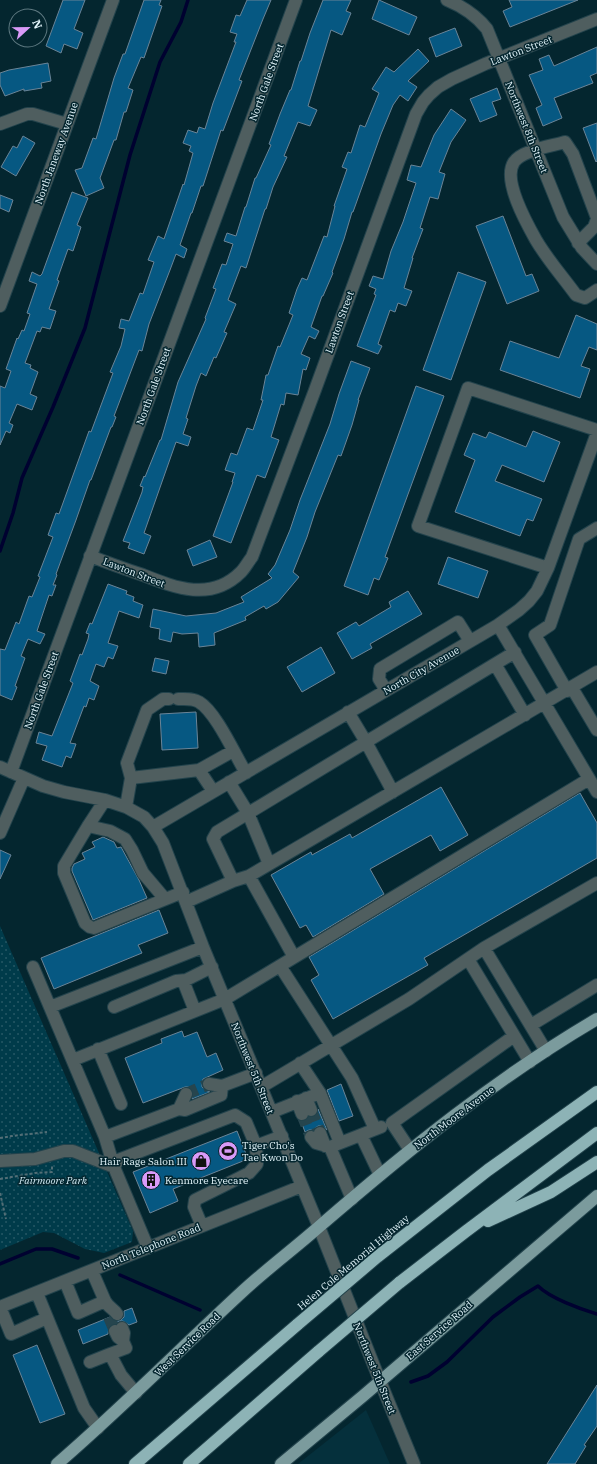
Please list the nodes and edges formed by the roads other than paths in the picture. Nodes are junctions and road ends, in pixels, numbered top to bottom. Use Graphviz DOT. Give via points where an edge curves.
graph roads {
  1 [pos="113,0"];
  2 [pos="296,0"];
  3 [pos="448,0"];
  4 [pos="597,19"];
  5 [pos="499,58"];
  6 [pos="0,124"];
  7 [pos="67,124"];
  8 [pos="536,150"];
  9 [pos="597,219"];
  10 [pos="578,243"];
  11 [pos="597,264"];
  12 [pos="597,290"];
  13 [pos="0,306"];
  14 [pos="597,430"];
  15 [pos="597,433"];
  16 [pos="597,528"];
  17 [pos="90,556"];
  18 [pos="548,568"];
  19 [pos="498,625"];
  20 [pos="470,641"];
  21 [pos="514,652"];
  22 [pos="495,664"];
  23 [pos="597,672"];
  24 [pos="569,689"];
  25 [pos="386,690"];
  26 [pos="544,704"];
  27 [pos="348,712"];
  28 [pos="525,715"];
  29 [pos="597,730"];
  30 [pos="366,742"];
  31 [pos="233,751"];
  32 [pos="0,767"];
  33 [pos="199,770"];
  34 [pos="11,772"];
  35 [pos="246,773"];
  36 [pos="24,778"];
  37 [pos="131,778"];
  38 [pos="589,779"];
  39 [pos="229,782"];
  40 [pos="214,791"];
  41 [pos="394,792"];
  42 [pos="597,792"];
  43 [pos="105,800"];
  44 [pos="126,807"];
  45 [pos="248,813"];
  46 [pos="88,826"];
  47 [pos="153,827"];
  48 [pos="0,833"];
  49 [pos="269,864"];
  50 [pos="249,876"];
  51 [pos="233,881"];
  52 [pos="597,883"];
  53 [pos="184,897"];
  54 [pos="165,899"];
  55 [pos="203,947"];
  56 [pos="484,948"];
  57 [pos="294,957"];
  58 [pos="468,959"];
  59 [pos="280,966"];
  60 [pos="33,967"];
  61 [pos="212,967"];
  62 [pos="186,980"];
  63 [pos="597,985"];
  64 [pos="225,999"];
  65 [pos="50,1007"];
  66 [pos="114,1008"];
  67 [pos="195,1011"];
  68 [pos="597,1018"];
  69 [pos="531,1025"];
  70 [pos="514,1036"];
  71 [pos="330,1046"];
  72 [pos="98,1049"];
  73 [pos="546,1051"];
  74 [pos="73,1060"];
  75 [pos="530,1062"];
  76 [pos="300,1063"];
  77 [pos="256,1073"];
  78 [pos="209,1084"];
  79 [pos="222,1086"];
  80 [pos="261,1086"];
  81 [pos="597,1092"];
  82 [pos="320,1093"];
  83 [pos="186,1094"];
  84 [pos="301,1100"];
  85 [pos="121,1104"];
  86 [pos="179,1109"];
  87 [pos="272,1112"];
  88 [pos="307,1112"];
  89 [pos="392,1123"];
  90 [pos="375,1129"];
  91 [pos="597,1133"];
  92 [pos="315,1135"];
  93 [pos="361,1135"];
  94 [pos="282,1136"];
  95 [pos="105,1137"];
  96 [pos="332,1145"];
  97 [pos="256,1146"];
  98 [pos="410,1150"];
  99 [pos="0,1161"];
  100 [pos="597,1162"];
  101 [pos="114,1167"];
  102 [pos="380,1175"];
  103 [pos="302,1186"];
  104 [pos="597,1196"];
  105 [pos="352,1199"];
  106 [pos="202,1226"];
  107 [pos="319,1227"];
  108 [pos="465,1232"];
  109 [pos="148,1248"];
  110 [pos="95,1269"];
  111 [pos="65,1281"];
  112 [pos="37,1292"];
  113 [pos="0,1307"];
  114 [pos="47,1318"];
  115 [pos="119,1329"];
  116 [pos="110,1354"];
  117 [pos="90,1362"];
  118 [pos="380,1381"];
  119 [pos="136,1393"];
  120 [pos="98,1428"];
  121 [pos="57,1464"];
  122 [pos="135,1464"];
  123 [pos="189,1464"];
  124 [pos="281,1464"];
  125 [pos="414,1464"];
  1 -- 7 [label="street, North Janeway Avenue"];
  2 -- 17 [label="street, North Gale Street"];
  3 -- 5 [label="street, Northwest 8th Street" via="480,19"];
  4 -- 5 [label="street, Lawton Street"];
  5 -- 8 [label="street, Northwest 8th Street"];
  5 -- 17 [label="street, Lawton Street" via="438,87 423,102 416,114 252,557 242,571 217,587 190,590 169,586"];
  6 -- 7 [label="street" via="27,114"];
  7 -- 13 [label="street, North Janeway Avenue"];
  8 -- 9 [label="street" via="566,142 573,154"];
  8 -- 10 [label="street, Northwest 8th Street" via="563,217"];
  8 -- 12 [label="street" via="514,162 511,179 515,196 537,241 576,295 585,298"];
  9 -- 10 [label="street" via="594,227"];
  10 -- 11 [label="street, Northwest 8th Street"];
  14 -- 18 [label="street" via="468,388 418,526"];
  15 -- 18 [label="street, North City Avenue"];
  16 -- 24 [label="street" via="579,539 550,624 535,635"];
  17 -- 34 [label="street, North Gale Street"];
  18 -- 19 [label="street, North City Avenue" via="529,601"];
  19 -- 20 [label="street, North City Avenue"];
  19 -- 21 [label="street"];
  20 -- 25 [label="street, North City Avenue"];
  20 -- 25 [label="street" via="458,622 380,669 379,679"];
  21 -- 22 [label="street"];
  21 -- 26 [label="street"];
  22 -- 28 [label="street"];
  22 -- 30 [label="street"];
  23 -- 24 [label="street"];
  24 -- 26 [label="street"];
  24 -- 29 [label="street"];
  25 -- 27 [label="street, North City Avenue"];
  26 -- 28 [label="street"];
  26 -- 38 [label="street"];
  27 -- 30 [label="street"];
  27 -- 35 [label="street, North City Avenue"];
  28 -- 41 [label="street"];
  30 -- 41 [label="street"];
  30 -- 45 [label="street"];
  31 -- 33 [label="street"];
  31 -- 35 [label="street"];
  31 -- 37 [label="street" via="213,715 199,702 191,699 163,699 147,710 127,763"];
  32 -- 34 [label="street, Northwest 5th Street"];
  33 -- 37 [label="street"];
  33 -- 40 [label="street"];
  34 -- 36 [label="street, Northwest 5th Street"];
  35 -- 39 [label="street, North City Avenue"];
  36 -- 43 [label="street, Northwest 5th Street" via="64,792"];
  36 -- 48 [label="street"];
  37 -- 44 [label="street"];
  38 -- 42 [label="street"];
  38 -- 57 [label="street"];
  39 -- 40 [label="street, North City Avenue"];
  39 -- 45 [label="street"];
  40 -- 47 [label="street, North City Avenue"];
  41 -- 49 [label="street"];
  43 -- 44 [label="street, Northwest 5th Street"];
  43 -- 46 [label="street"];
  44 -- 47 [label="street, Northwest 5th Street" via="144,817"];
  45 -- 49 [label="street"];
  45 -- 51 [label="street" via="217,832 213,839"];
  46 -- 54 [label="street" via="110,831 125,839 143,873"];
  46 -- 54 [label="street" via="64,866 64,873 84,924 94,928"];
  47 -- 53 [label="street, Northwest 5th Street" via="163,842"];
  49 -- 50 [label="street"];
  50 -- 51 [label="street"];
  50 -- 57 [label="street"];
  51 -- 53 [label="street"];
  52 -- 56 [label="street"];
  53 -- 54 [label="street"];
  53 -- 55 [label="street, Northwest 5th Street"];
  55 -- 61 [label="street, Northwest 5th Street"];
  55 -- 65 [label="street"];
  56 -- 58 [label="street"];
  56 -- 69 [label="street"];
  57 -- 59 [label="street"];
  58 -- 70 [label="street"];
  58 -- 71 [label="street" via="409,999"];
  59 -- 64 [label="street"];
  59 -- 71 [label="street"];
  60 -- 65 [label="street"];
  61 -- 62 [label="street"];
  61 -- 64 [label="street, Northwest 5th Street"];
  62 -- 66 [label="street" via="176,981"];
  62 -- 67 [label="street" via="184,983"];
  63 -- 69 [label="street"];
  64 -- 67 [label="street"];
  64 -- 77 [label="street, Northwest 5th Street"];
  65 -- 74 [label="street"];
  67 -- 72 [label="street"];
  68 -- 73 [label="main road, North Moore Avenue"];
  69 -- 73 [label="street"];
  70 -- 75 [label="street"];
  70 -- 89 [label="street"];
  71 -- 76 [label="street"];
  71 -- 90 [label="street" via="352,1078"];
  72 -- 74 [label="street"];
  72 -- 85 [label="street"];
  73 -- 75 [label="main road, North Moore Avenue"];
  74 -- 95 [label="street"];
  75 -- 98 [label="main road, North Moore Avenue"];
  76 -- 80 [label="street"];
  76 -- 82 [label="street"];
  77 -- 79 [label="street"];
  77 -- 80 [label="street, Northwest 5th Street"];
  78 -- 79 [label="street"];
  79 -- 86 [label="street" via="221,1095 185,1110"];
  80 -- 87 [label="street, Northwest 5th Street"];
  81 -- 122 [label="highway, Helen Cole Memorial Highway, bridge" via="488,1170 377,1257"];
  82 -- 84 [label="street"];
  82 -- 96 [label="street"];
  83 -- 86 [label="street"];
  84 -- 87 [label="street"];
  84 -- 88 [label="street"];
  86 -- 95 [label="street"];
  87 -- 94 [label="street, Northwest 5th Street"];
  89 -- 90 [label="street"];
  89 -- 98 [label="street"];
  90 -- 93 [label="street"];
  91 -- 108 [label="highway"];
  92 -- 96 [label="street" via="316,1143"];
  93 -- 96 [label="street"];
  93 -- 102 [label="street"];
  94 -- 97 [label="street"];
  94 -- 103 [label="street, Northwest 5th Street"];
  95 -- 101 [label="street"];
  96 -- 105 [label="street"];
  97 -- 101 [label="street" via="246,1122 236,1114 118,1160"];
  97 -- 106 [label="street" via="257,1164 249,1173 195,1200 194,1208"];
  98 -- 102 [label="main road, North Moore Avenue"];
  99 -- 101 [label="street" via="34,1159 73,1151"];
  100 -- 108 [label="highway" via="551,1192"];
  101 -- 109 [label="street"];
  102 -- 105 [label="main road, North Moore Avenue"];
  103 -- 106 [label="street, North Telephone Road"];
  103 -- 107 [label="street, Northwest 5th Street"];
  104 -- 118 [label="main road, East Service Road"];
  105 -- 107 [label="main road, North Moore Avenue"];
  106 -- 109 [label="street, North Telephone Road"];
  107 -- 118 [label="street, Northwest 5th Street"];
  107 -- 119 [label="main road, West Service Road" via="244,1290"];
  108 -- 123 [label="highway, bridge" via="399,1283"];
  109 -- 110 [label="street, North Telephone Road"];
  110 -- 111 [label="street, North Telephone Road"];
  110 -- 111 [label="street" via="110,1310 78,1313"];
  111 -- 112 [label="street, North Telephone Road"];
  112 -- 113 [label="street, North Telephone Road"];
  112 -- 114 [label="street"];
  113 -- 114 [label="street" via="11,1334"];
  114 -- 120 [label="street" via="84,1408"];
  115 -- 116 [label="street" via="124,1333 123,1341 126,1348"];
  116 -- 117 [label="street"];
  116 -- 119 [label="street" via="121,1375"];
  118 -- 124 [label="main road, East Service Road"];
  118 -- 125 [label="street, Northwest 5th Street"];
  119 -- 120 [label="main road, West Service Road"];
  120 -- 121 [label="main road, West Service Road"];
}
